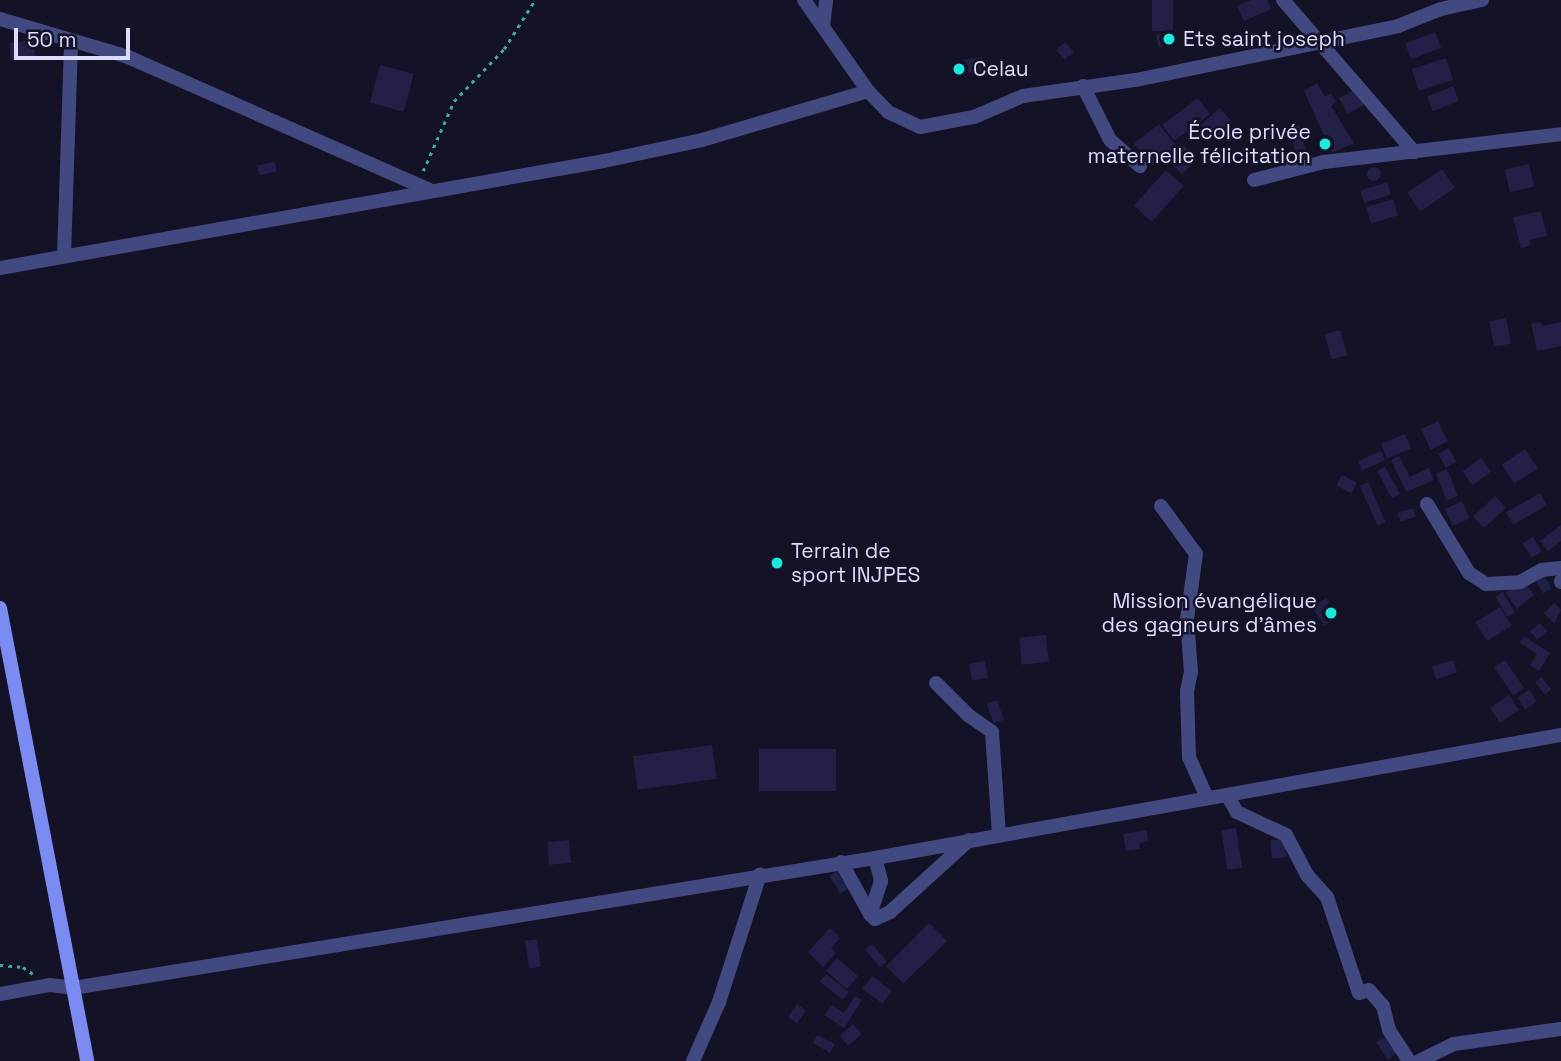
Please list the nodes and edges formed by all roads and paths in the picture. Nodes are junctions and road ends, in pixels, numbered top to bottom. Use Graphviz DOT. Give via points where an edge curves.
graph roads {
  1 [pos="535,0"];
  2 [pos="804,0"];
  3 [pos="826,0"];
  4 [pos="1283,0"];
  5 [pos="1482,0"];
  6 [pos="0,19"];
  7 [pos="823,26"];
  8 [pos="71,40"];
  9 [pos="1317,42"];
  10 [pos="1083,86"];
  11 [pos="868,91"];
  12 [pos="1561,134"];
  13 [pos="1414,152"];
  14 [pos="1140,166"];
  15 [pos="1254,180"];
  16 [pos="423,187"];
  17 [pos="64,256"];
  18 [pos="3,270"];
  19 [pos="1427,504"];
  20 [pos="1161,506"];
  21 [pos="1561,568"];
  22 [pos="0,608"];
  23 [pos="936,683"];
  24 [pos="1561,735"];
  25 [pos="1227,795"];
  26 [pos="1207,798"];
  27 [pos="999,836"];
  28 [pos="970,840"];
  29 [pos="875,858"];
  30 [pos="841,862"];
  31 [pos="760,874"];
  32 [pos="870,914"];
  33 [pos="0,965"];
  34 [pos="50,985"];
  35 [pos="73,989"];
  36 [pos="0,994"];
  37 [pos="1561,1029"];
  38 [pos="87,1061"];
  39 [pos="693,1061"];
  40 [pos="1409,1061"];
  41 [pos="1419,1061"];
  1 -- 16 [label="path" via="504,49 454,101"];
  2 -- 7 [label="street"];
  3 -- 7 [label="street"];
  4 -- 9 [label="street"];
  5 -- 9 [label="street" via="1441,9 1398,26"];
  6 -- 8 [label="street"];
  7 -- 11 [label="street"];
  8 -- 16 [label="street" via="128,57"];
  8 -- 17 [label="street"];
  9 -- 10 [label="street" via="1136,80"];
  9 -- 13 [label="street"];
  10 -- 11 [label="street" via="1023,96 974,117 920,127 888,111"];
  10 -- 14 [label="street" via="1110,140"];
  11 -- 16 [label="street" via="702,140"];
  12 -- 13 [label="street"];
  13 -- 15 [label="street" via="1324,162"];
  16 -- 17 [label="street"];
  17 -- 18 [label="street"];
  19 -- 21 [label="street" via="1469,573 1486,584 1520,582 1542,570"];
  20 -- 26 [label="street" via="1196,554 1187,619 1189,757"];
  22 -- 35 [label="street"];
  23 -- 27 [label="street" via="992,732"];
  24 -- 25 [label="street"];
  25 -- 26 [label="street"];
  25 -- 40 [label="street" via="1237,812 1274,828 1290,842 1307,876 1327,897 1359,993 1369,990 1383,1006 1389,1030"];
  26 -- 27 [label="street"];
  27 -- 28 [label="street"];
  28 -- 29 [label="street"];
  28 -- 32 [label="street" via="890,912 875,919"];
  29 -- 30 [label="street"];
  29 -- 32 [label="street" via="881,881"];
  30 -- 31 [label="street"];
  30 -- 32 [label="street"];
  31 -- 35 [label="street"];
  31 -- 39 [label="street" via="719,1002"];
  33 -- 34 [label="path" via="23,967"];
  34 -- 35 [label="street"];
  34 -- 36 [label="street"];
  35 -- 38 [label="street"];
  37 -- 41 [label="street" via="1454,1044"];
}
